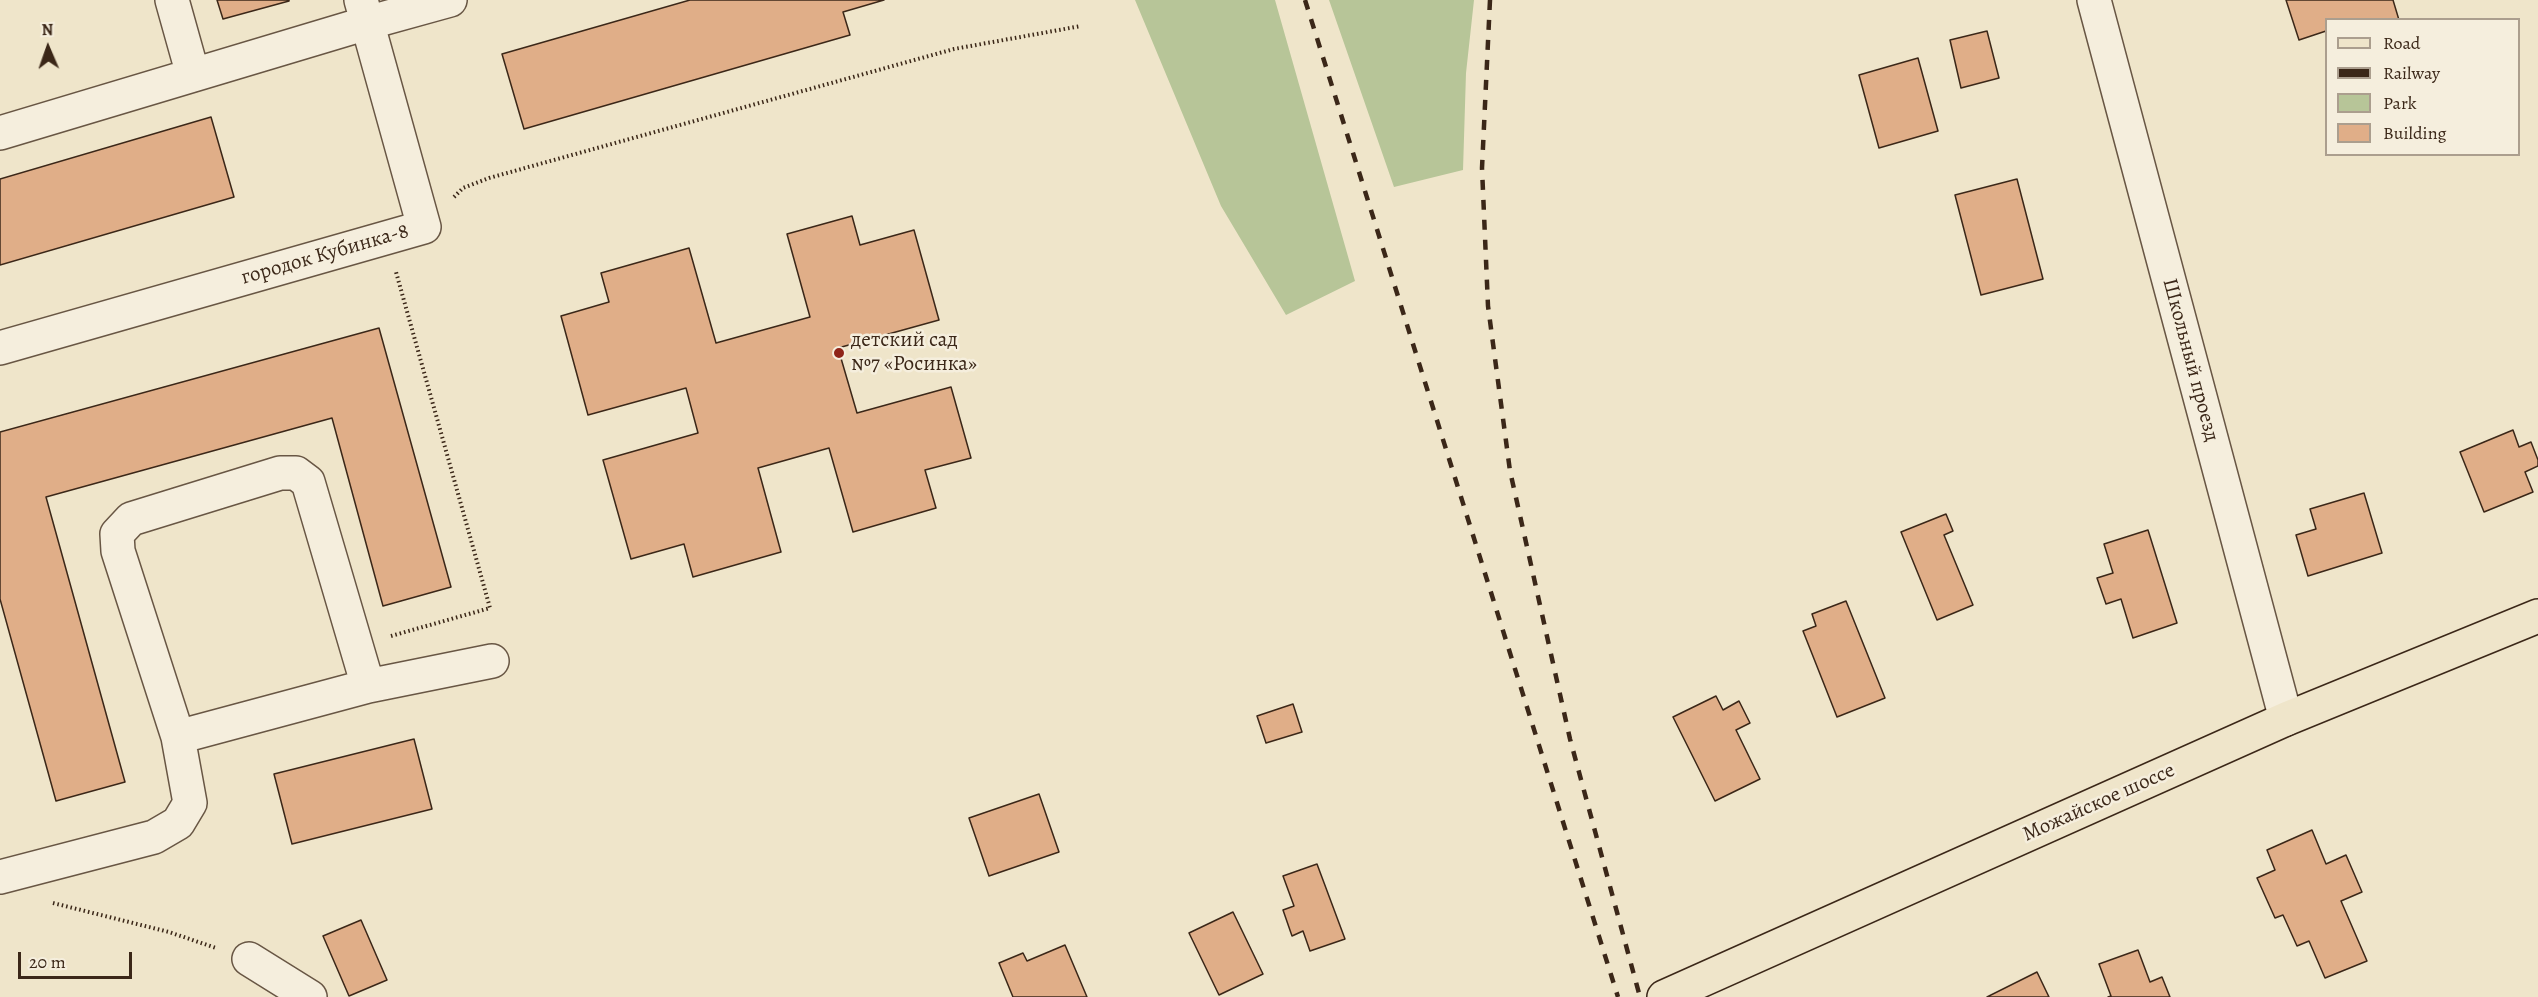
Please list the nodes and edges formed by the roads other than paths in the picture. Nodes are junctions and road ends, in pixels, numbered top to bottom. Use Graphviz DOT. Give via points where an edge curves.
graph roads {
  1 [pos="172,0"];
  2 [pos="450,0"];
  3 [pos="2094,0"];
  4 [pos="364,11"];
  5 [pos="193,75"];
  6 [pos="0,133"];
  7 [pos="0,348"];
  8 [pos="2538,616"];
  9 [pos="492,661"];
  10 [pos="368,686"];
  11 [pos="2286,719"];
  12 [pos="178,737"];
  13 [pos="0,876"];
  14 [pos="249,959"];
  15 [pos="310,997"];
  16 [pos="1664,997"];
  1 -- 5 [label="street"];
  2 -- 4 [label="street"];
  3 -- 11 [label="street, Школьный проезд"];
  4 -- 5 [label="street"];
  4 -- 7 [label="street, городок Кубинка-8" via="424,227"];
  5 -- 6 [label="street"];
  8 -- 11 [label="main road, Можайское шоссе"];
  9 -- 10 [label="street"];
  10 -- 12 [label="street"];
  10 -- 12 [label="street" via="308,482 296,473 280,473 131,519 117,534 118,551"];
  11 -- 16 [label="main road, Можайское шоссе"];
  12 -- 13 [label="street" via="190,803 178,823 154,837"];
  14 -- 15 [label="street"];
}
